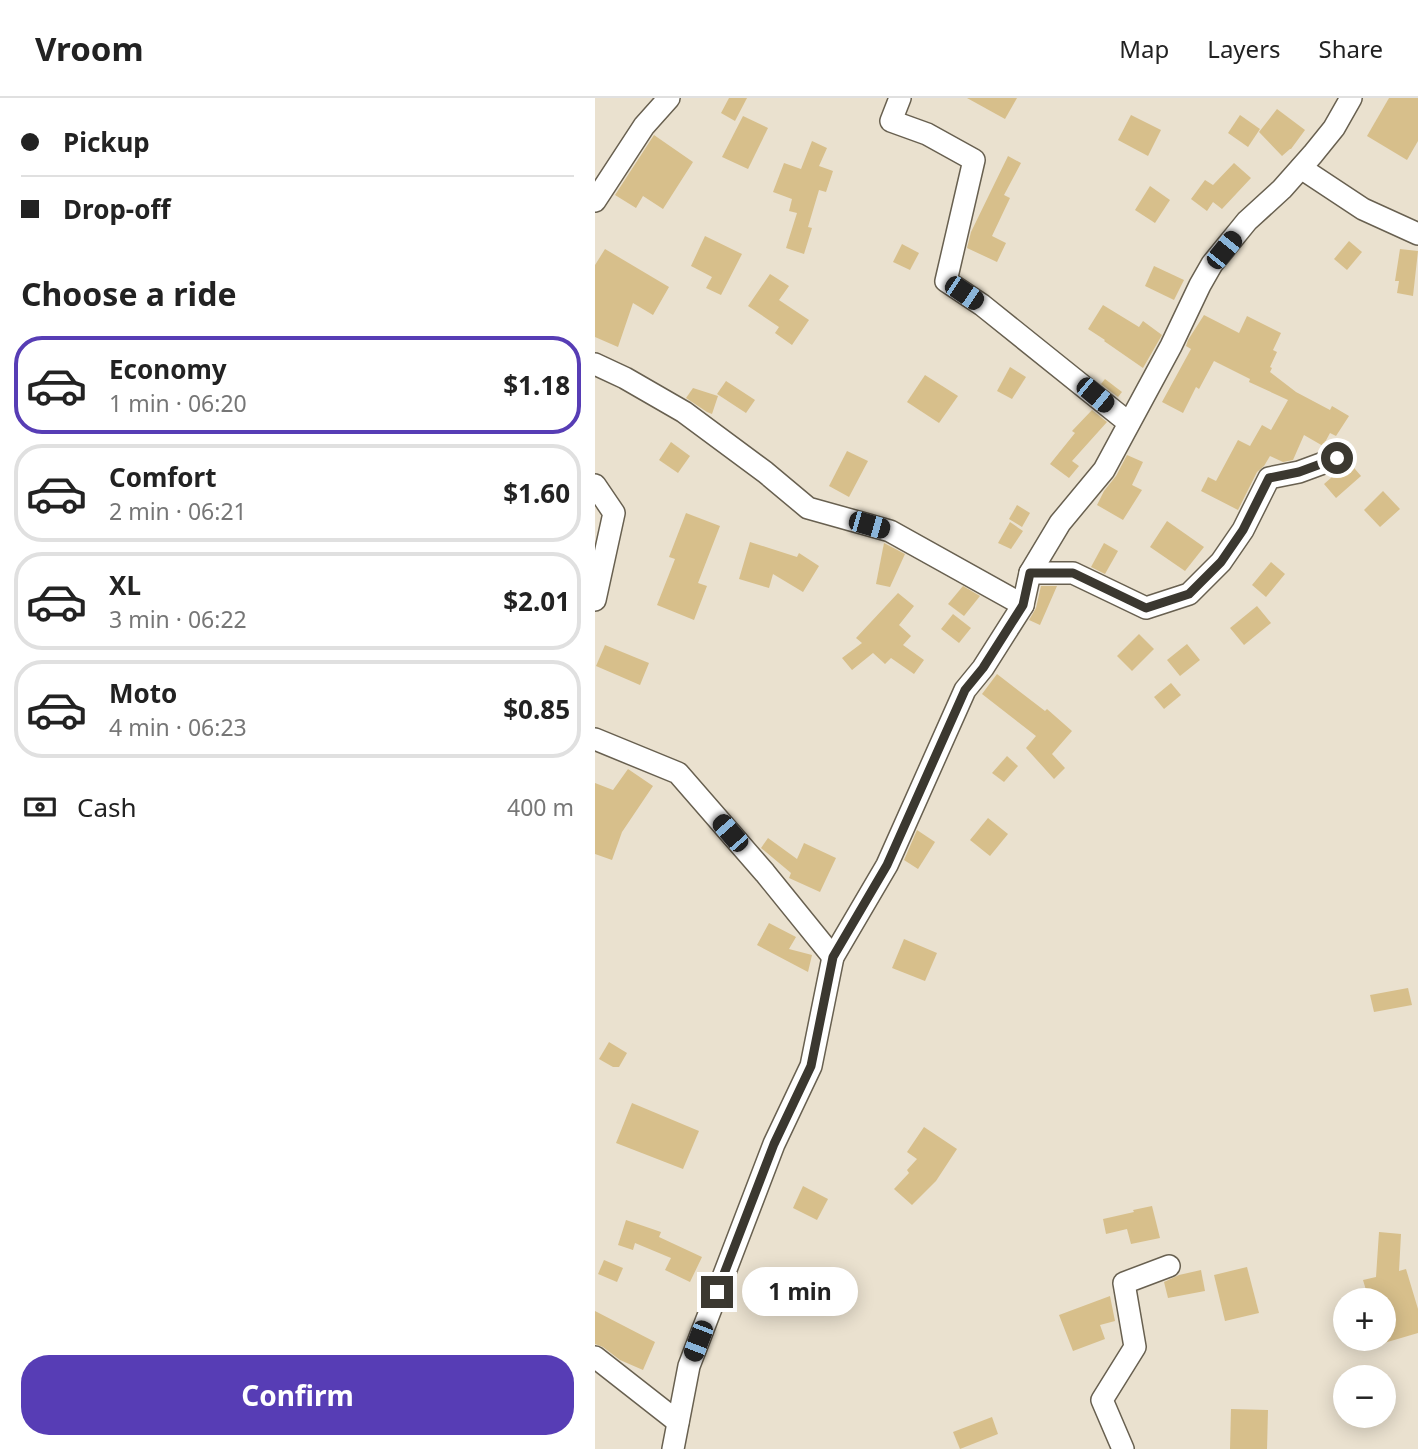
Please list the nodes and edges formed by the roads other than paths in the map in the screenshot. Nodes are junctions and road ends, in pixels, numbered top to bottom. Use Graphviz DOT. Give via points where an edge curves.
graph roads {
  1 [pos="669,98"];
  2 [pos="900,98"];
  3 [pos="1351,98"];
  4 [pos="1301,168"];
  5 [pos="595,201"];
  6 [pos="1418,234"];
  7 [pos="595,364"];
  8 [pos="1129,423"];
  9 [pos="1337,458"];
  10 [pos="595,485"];
  11 [pos="1030,573"];
  12 [pos="595,600"];
  13 [pos="1023,605"];
  14 [pos="595,739"];
  15 [pos="833,957"];
  16 [pos="1170,1266"];
  17 [pos="595,1357"];
  18 [pos="678,1422"];
  19 [pos="673,1449"];
  20 [pos="1123,1449"];
  1 -- 5 [label="street" via="644,126"];
  2 -- 8 [label="street" via="891,121 927,134 974,160 946,281"];
  3 -- 4 [label="street" via="1334,128"];
  4 -- 6 [label="street" via="1363,209"];
  4 -- 8 [label="street" via="1247,220 1212,264"];
  7 -- 13 [label="street" via="684,412 808,508 890,531"];
  8 -- 11 [label="street" via="1104,470 1061,523"];
  9 -- 11 [label="street" via="1269,478 1221,562 1189,594 1146,608 1073,573"];
  10 -- 12 [label="street" via="614,513"];
  11 -- 13 [label="street"];
  13 -- 15 [label="street" via="965,690 887,865"];
  14 -- 15 [label="street" via="678,773"];
  15 -- 18 [label="street" via="811,1066 774,1144 689,1366"];
  16 -- 20 [label="street" via="1124,1283 1135,1347 1102,1400"];
  17 -- 18 [label="street"];
  18 -- 19 [label="street"];
}
